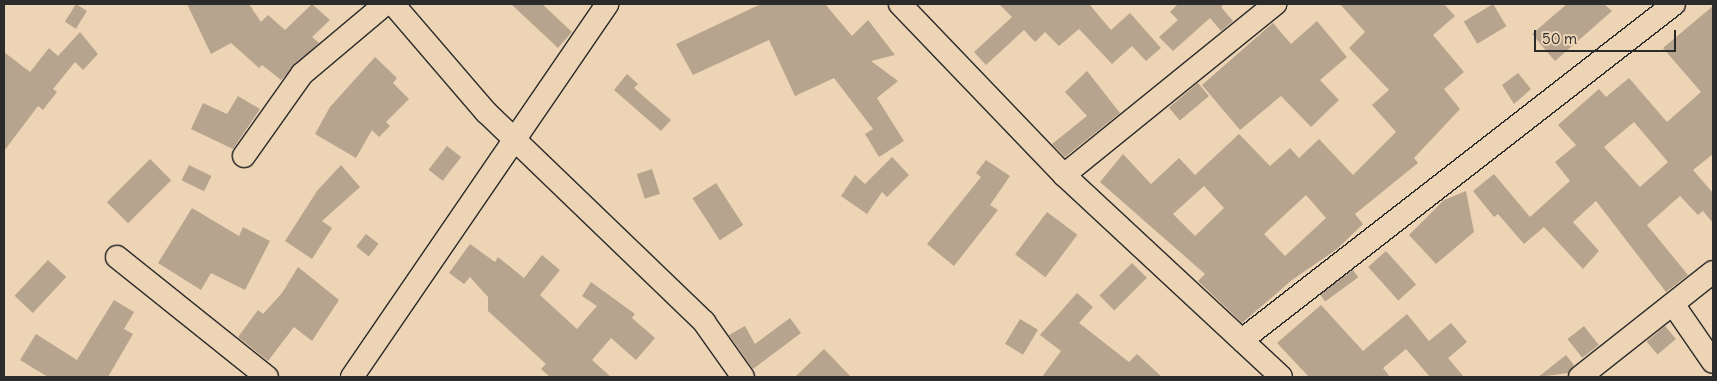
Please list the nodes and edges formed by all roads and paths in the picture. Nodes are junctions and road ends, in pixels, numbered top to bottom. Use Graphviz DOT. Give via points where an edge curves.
graph roads {
  1 [pos="385,4"];
  2 [pos="394,4"];
  3 [pos="607,4"];
  4 [pos="900,4"];
  5 [pos="1275,4"];
  6 [pos="1674,4"];
  7 [pos="486,112"];
  8 [pos="515,137"];
  9 [pos="244,156"];
  10 [pos="499,159"];
  11 [pos="1064,175"];
  12 [pos="118,257"];
  13 [pos="1713,272"];
  14 [pos="1673,304"];
  15 [pos="1242,340"];
  16 [pos="1713,362"];
  17 [pos="267,377"];
  18 [pos="352,377"];
  19 [pos="743,377"];
  20 [pos="1281,377"];
  21 [pos="1580,377"];
  1 -- 9 [label="street" via="302,74"];
  2 -- 7 [label="street"];
  3 -- 8 [label="street"];
  4 -- 11 [label="street"];
  5 -- 11 [label="street"];
  6 -- 15 [label="street"];
  7 -- 8 [label="street"];
  7 -- 10 [label="street"];
  8 -- 10 [label="street"];
  8 -- 19 [label="street" via="704,322"];
  10 -- 18 [label="street"];
  11 -- 15 [label="street"];
  12 -- 17 [label="street"];
  13 -- 14 [label="street"];
  14 -- 16 [label="street"];
  14 -- 21 [label="street"];
  15 -- 20 [label="street"];
}
